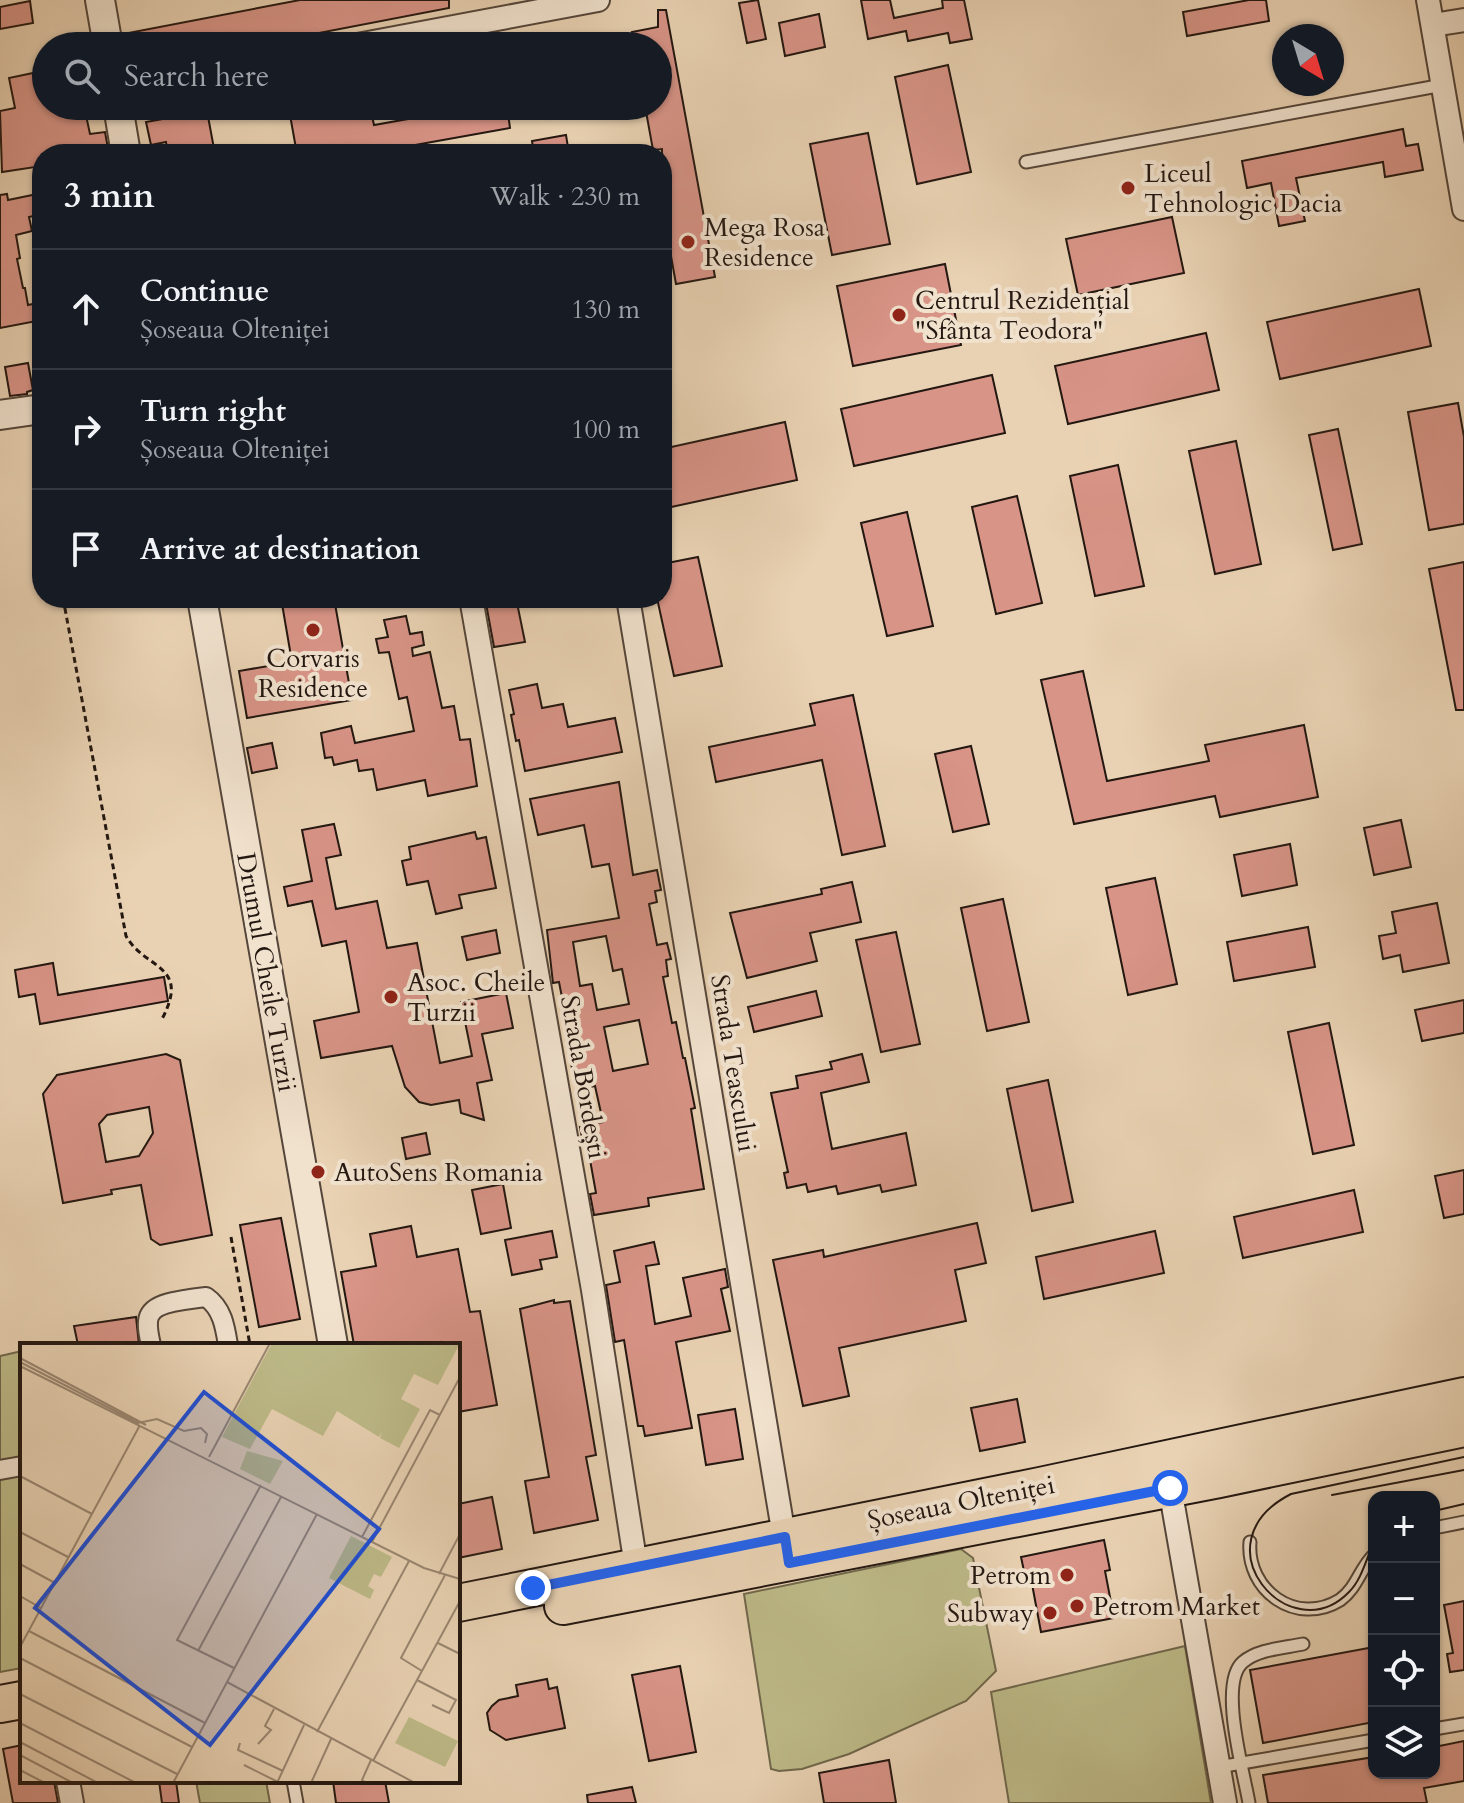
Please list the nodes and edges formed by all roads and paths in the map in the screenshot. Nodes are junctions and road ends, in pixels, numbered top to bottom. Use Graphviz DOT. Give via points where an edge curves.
graph roads {
  1 [pos="100,0"];
  2 [pos="598,0"];
  3 [pos="1428,0"];
  4 [pos="1464,20"];
  5 [pos="1433,25"];
  6 [pos="106,32"];
  7 [pos="427,32"];
  8 [pos="1443,85"];
  9 [pos="120,120"];
  10 [pos="124,144"];
  11 [pos="1026,162"];
  12 [pos="1464,209"];
  13 [pos="32,410"];
  14 [pos="0,415"];
  15 [pos="65,608"];
  16 [pos="204,608"];
  17 [pos="473,608"];
  18 [pos="630,608"];
  19 [pos="162,1019"];
  20 [pos="231,1237"];
  21 [pos="151,1343"];
  22 [pos="228,1343"];
  23 [pos="250,1343"];
  24 [pos="333,1343"];
  25 [pos="1464,1396"];
  26 [pos="1464,1428"];
  27 [pos="20,1466"];
  28 [pos="0,1470"];
  29 [pos="1170,1488"];
  30 [pos="1464,1522"];
  31 [pos="1440,1527"];
  32 [pos="1250,1542"];
  33 [pos="787,1550"];
  34 [pos="1368,1562"];
  35 [pos="636,1566"];
  36 [pos="460,1603"];
  37 [pos="460,1625"];
  38 [pos="1303,1644"];
  39 [pos="20,1700"];
  40 [pos="0,1704"];
  41 [pos="1464,1724"];
  42 [pos="1440,1727"];
  43 [pos="1368,1741"];
  44 [pos="1242,1763"];
  45 [pos="1219,1767"];
  46 [pos="68,1783"];
  47 [pos="293,1783"];
  48 [pos="72,1803"];
  49 [pos="297,1803"];
  50 [pos="1225,1803"];
  51 [pos="1249,1803"];
  1 -- 6 [label="street"];
  2 -- 7 [label="street"];
  3 -- 5 [label="street"];
  4 -- 5 [label="street"];
  5 -- 8 [label="street"];
  8 -- 11 [label="lane"];
  8 -- 12 [label="street"];
  9 -- 10 [label="street"];
  13 -- 14 [label="street"];
  15 -- 19 [label="path" via="126,936 164,969 170,1004"];
  16 -- 24 [label="street, Drumul Cheile Turzii"];
  17 -- 35 [label="street, Strada Bordești"];
  18 -- 33 [label="street, Strada Teascului"];
  20 -- 23 [label="path"];
  21 -- 22 [label="street" via="147,1321 157,1306 206,1297 220,1313"];
  25 -- 33 [label="main road, Șoseaua Olteniței"];
  26 -- 29 [label="main road, Șoseaua Olteniței"];
  27 -- 28 [label="street"];
  29 -- 33 [label="main road, Șoseaua Olteniței"];
  29 -- 45 [label="street"];
  30 -- 31 [label="lane"];
  32 -- 34 [label="lane" via="1251,1563 1261,1586 1272,1597 1301,1609 1341,1599"];
  33 -- 35 [label="main road, Șoseaua Olteniței"];
  33 -- 37 [label="main road, Șoseaua Olteniței"];
  35 -- 36 [label="main road, Șoseaua Olteniței"];
  38 -- 44 [label="lane" via="1258,1654 1236,1671 1232,1709"];
  39 -- 40 [label="main road"];
  41 -- 42 [label="lane"];
  43 -- 44 [label="lane"];
  44 -- 45 [label="lane"];
  44 -- 51 [label="lane"];
  45 -- 50 [label="street"];
  46 -- 48 [label="street"];
  47 -- 49 [label="lane"];
}
